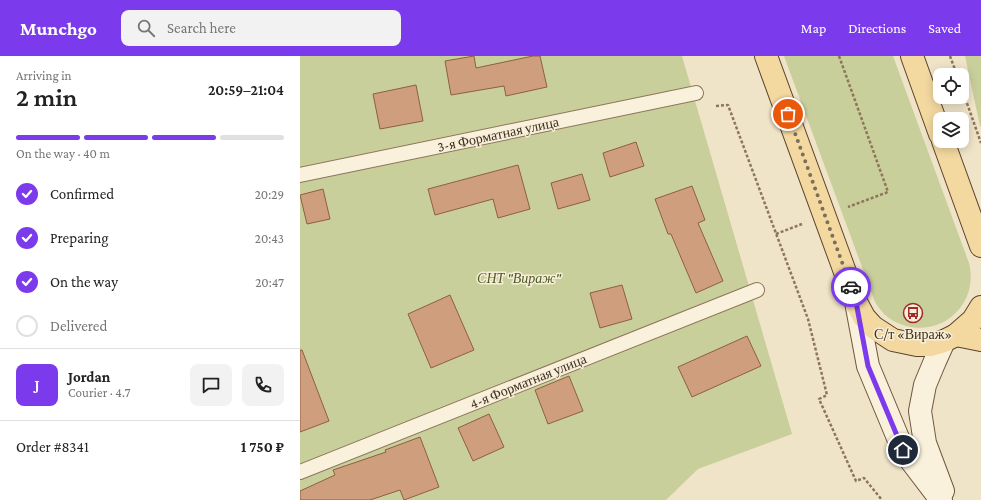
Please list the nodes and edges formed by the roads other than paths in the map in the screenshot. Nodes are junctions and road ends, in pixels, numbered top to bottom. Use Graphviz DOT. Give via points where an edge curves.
graph roads {
  1 [pos="766,56"];
  2 [pos="912,56"];
  3 [pos="696,93"];
  4 [pos="933,114"];
  5 [pos="946,148"];
  6 [pos="300,175"];
  7 [pos="981,246"];
  8 [pos="757,290"];
  9 [pos="856,302"];
  10 [pos="981,307"];
  11 [pos="950,338"];
  12 [pos="981,340"];
  13 [pos="300,472"];
  14 [pos="941,500"];
  15 [pos="946,500"];
  1 -- 9 [label="main road"];
  2 -- 4 [label="main road"];
  3 -- 6 [label="lane, 3-я Форматная улица"];
  5 -- 7 [label="main road"];
  8 -- 13 [label="lane, 4-я Форматная улица"];
  9 -- 11 [label="main road" via="873,327 892,340 917,345"];
  9 -- 14 [label="main road" via="868,366 903,450"];
  10 -- 11 [label="main road" via="973,320"];
  11 -- 12 [label="main road"];
  11 -- 15 [label="main road" via="935,361 925,385 920,411 925,443"];
}
